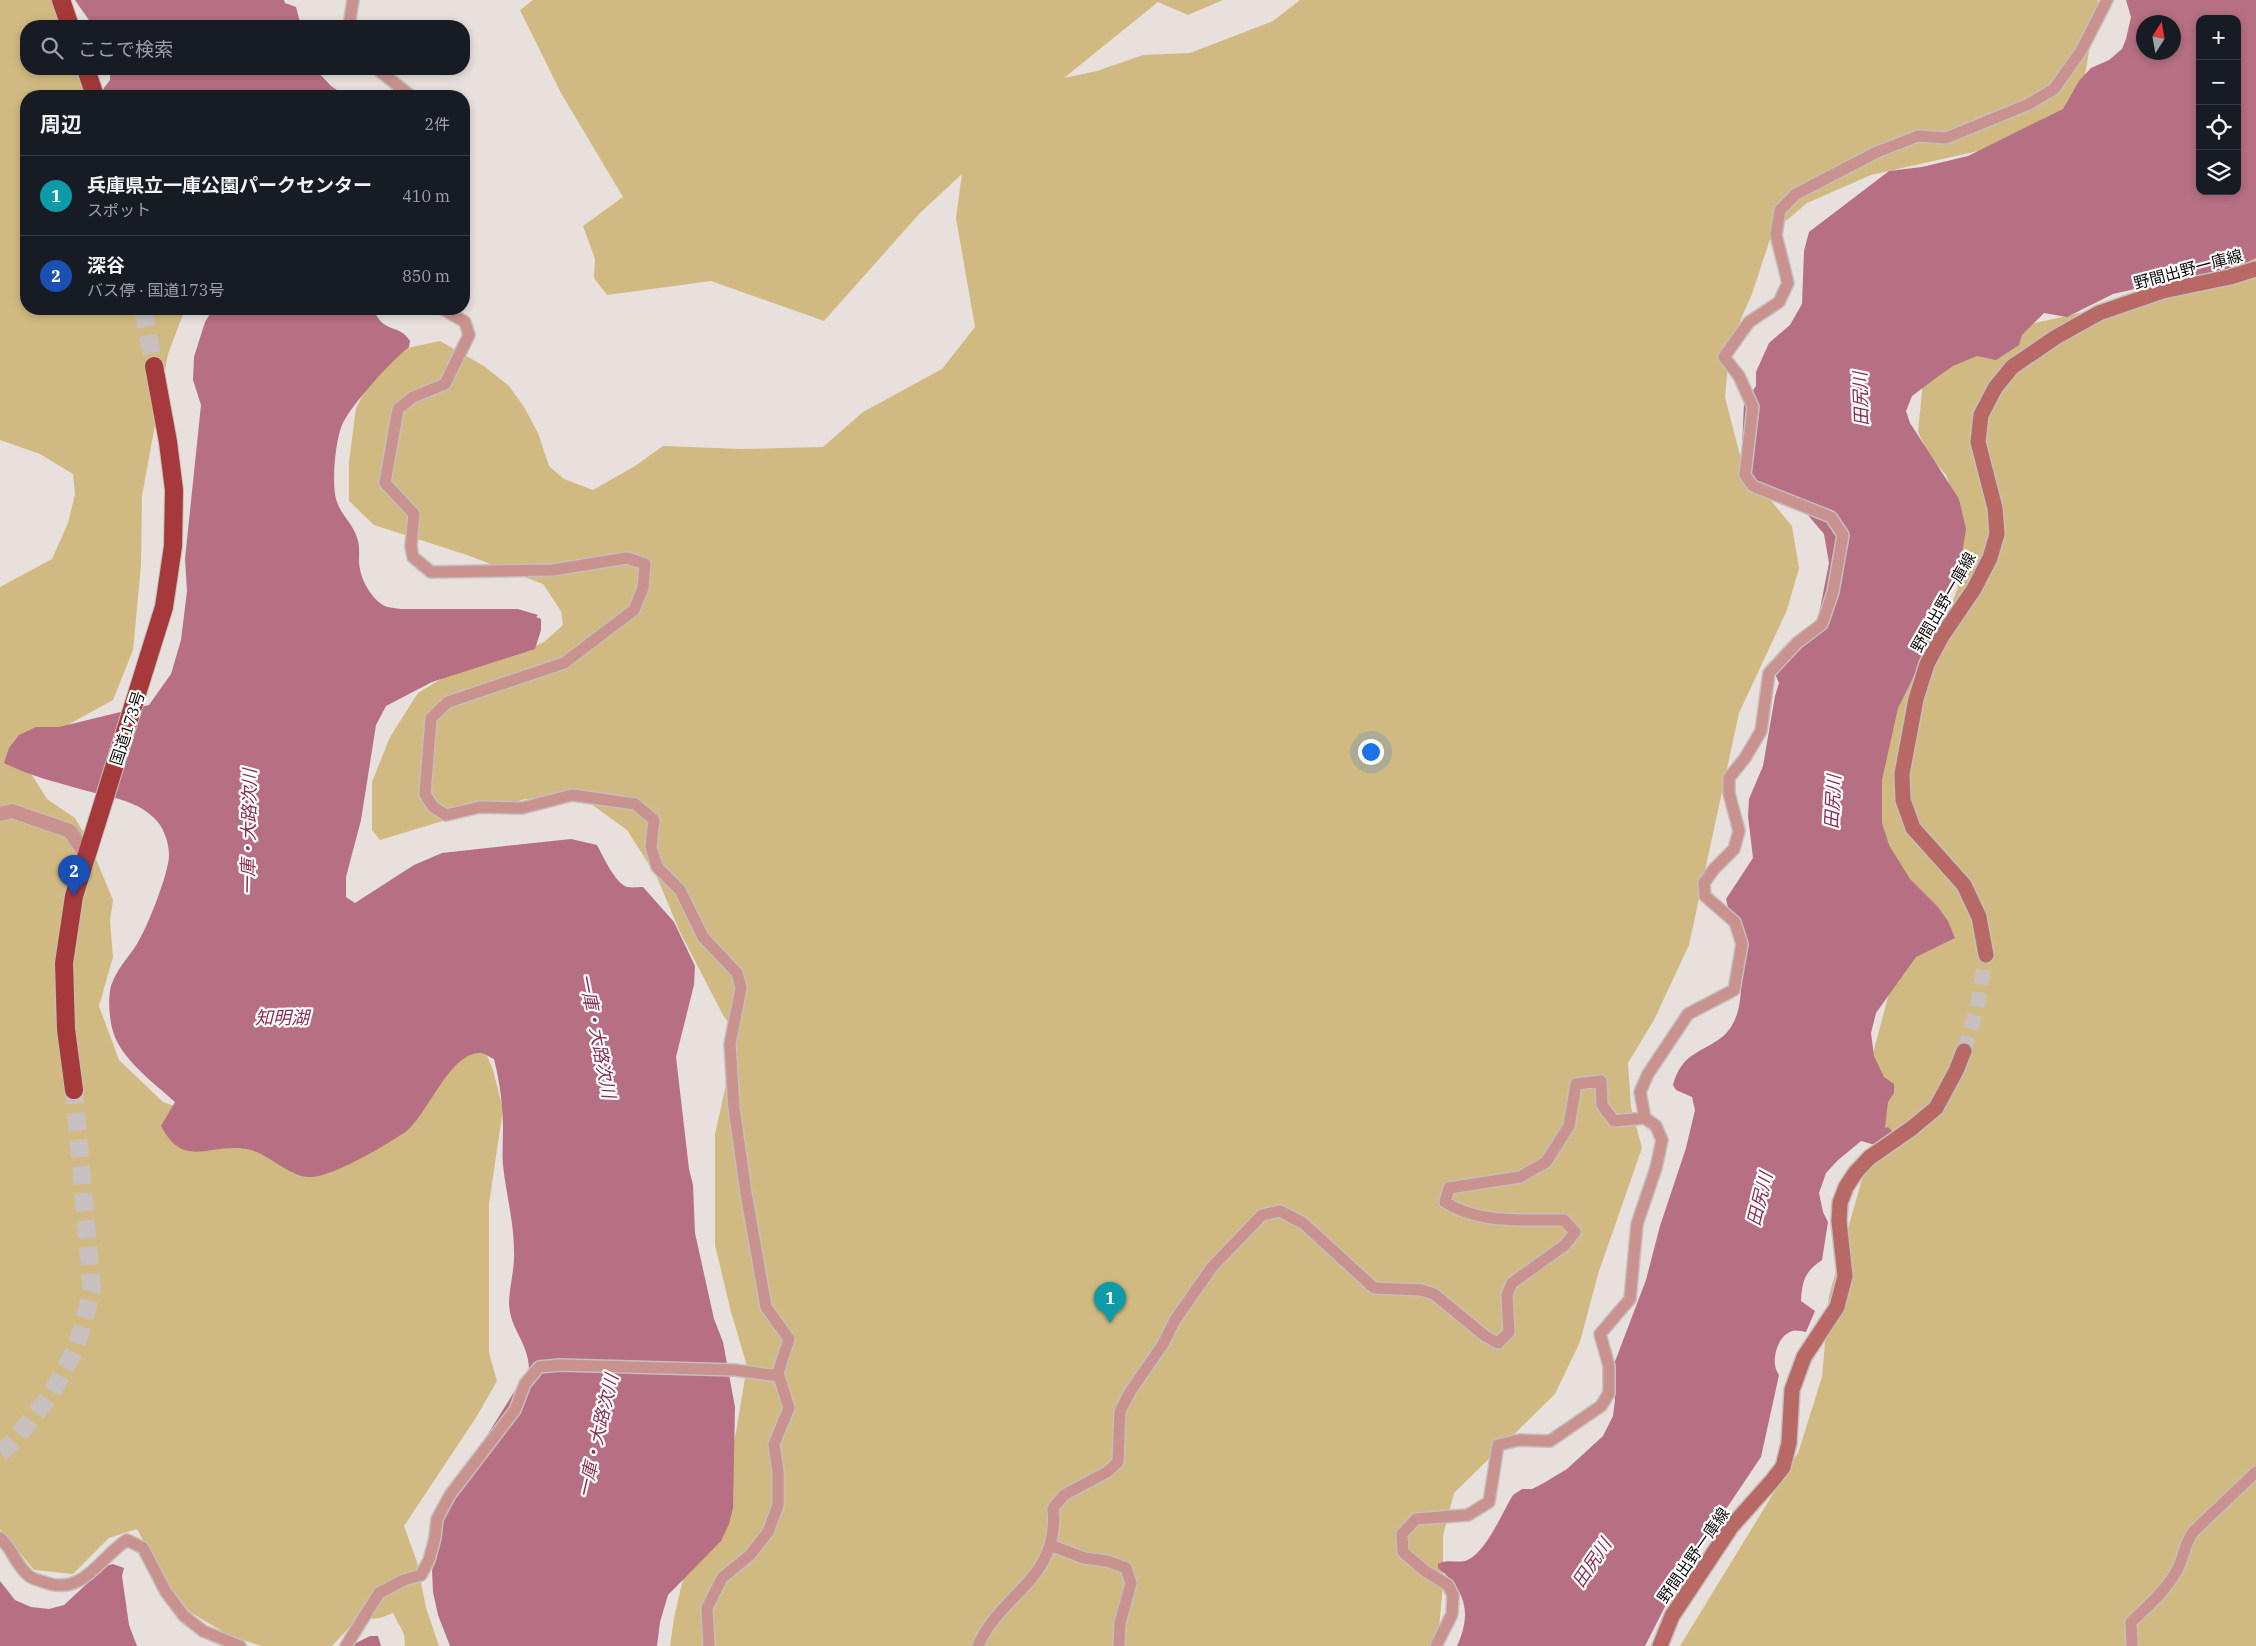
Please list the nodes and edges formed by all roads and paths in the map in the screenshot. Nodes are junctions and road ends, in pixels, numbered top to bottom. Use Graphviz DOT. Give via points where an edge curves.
graph roads {
  1 [pos="61,0"];
  2 [pos="353,0"];
  3 [pos="2107,0"];
  4 [pos="68,20"];
  5 [pos="350,20"];
  6 [pos="88,75"];
  7 [pos="384,75"];
  8 [pos="93,90"];
  9 [pos="403,90"];
  10 [pos="2256,269"];
  11 [pos="453,315"];
  12 [pos="154,366"];
  13 [pos="0,814"];
  14 [pos="86,855"];
  15 [pos="1986,955"];
  16 [pos="1964,1051"];
  17 [pos="74,1090"];
  18 [pos="1645,1118"];
  19 [pos="779,1376"];
  20 [pos="2256,1472"];
  21 [pos="0,1538"];
  22 [pos="1050,1545"];
  23 [pos="240,1646"];
  24 [pos="346,1646"];
  25 [pos="709,1646"];
  26 [pos="978,1646"];
  27 [pos="1119,1646"];
  28 [pos="1436,1646"];
  29 [pos="1660,1646"];
  30 [pos="2132,1646"];
  1 -- 4 [label="highway"];
  2 -- 5 [label="street"];
  3 -- 18 [label="street" via="2081,51 2054,89 2028,104 1946,138 1918,136 1877,152 1796,194 1780,210 1776,234 1788,284 1778,302 1749,322 1724,357 1739,376 1753,407 1746,475 1753,486 1831,517 1843,535 1833,592 1822,624 1797,643 1769,673 1761,731 1729,778 1729,793 1739,831 1734,850 1704,883 1705,896 1735,922 1742,944 1734,990 1688,1014 1648,1074 1640,1092"];
  6 -- 8 [label="highway"];
  7 -- 9 [label="street"];
  10 -- 15 [label="main road, 野間出野一庫線" via="2163,291 2099,313 2056,336 2012,368 1995,388 1981,415 1978,442 1995,508 1997,534 1990,558 1974,589 1927,664 1916,699 1902,774 1903,800 1913,828 1964,885 1980,917"];
  11 -- 19 [label="street" via="465,322 469,336 445,384 413,397 398,409 385,483 414,514 413,557 431,572 553,570 626,558 645,564 643,588 634,610 564,663 448,702 430,718 425,794 432,807 446,815 480,807 522,808 572,795 635,804 654,820 651,847 657,867 680,890 703,938 737,973 741,988 730,1044 734,1108 766,1307 789,1339"];
  12 -- 14 [label="highway, 国道173号" via="174,490 173,546 164,606"];
  13 -- 14 [label="street" via="12,811 70,831"];
  14 -- 17 [label="highway, 国道173号" via="74,896 64,963 66,1028"];
  16 -- 29 [label="main road, 野間出野一庫線" via="1936,1108 1869,1158 1846,1187 1840,1203 1845,1276 1837,1306 1804,1357 1792,1390 1790,1443 1783,1467 1731,1527 1672,1616"];
  18 -- 22 [label="street" via="1614,1121 1602,1105 1602,1080 1576,1084 1569,1126 1546,1162 1520,1177 1450,1188 1445,1202 1460,1212 1488,1218 1564,1220 1575,1232 1565,1244 1512,1283 1507,1295 1509,1332 1498,1343 1434,1294 1421,1290 1374,1288 1303,1223 1280,1212 1262,1215 1212,1267 1130,1392 1120,1411 1118,1462 1107,1472 1064,1495 1053,1508 1055,1527"];
  18 -- 28 [label="street" via="1656,1126 1662,1140 1637,1224 1630,1299 1600,1334 1609,1366 1609,1393 1601,1406 1550,1441 1519,1440 1498,1445 1490,1502 1468,1515 1416,1519 1402,1534 1403,1552 1424,1571 1448,1585 1453,1596 1452,1614"];
  19 -- 24 [label="street" via="735,1370 539,1367 525,1384 515,1410 450,1495 437,1519 431,1553 421,1575 379,1593"];
  19 -- 25 [label="street" via="790,1408 774,1444 778,1505 768,1532 750,1555 722,1578 707,1608"];
  20 -- 30 [label="street" via="2193,1532 2173,1577 2131,1622"];
  21 -- 23 [label="street" via="10,1546 16,1562 28,1576 65,1586 84,1579 127,1540 143,1548 166,1592 184,1616 204,1631"];
  22 -- 26 [label="street" via="1043,1565 984,1631"];
  22 -- 27 [label="street" via="1084,1558 1126,1568 1131,1583 1120,1623"];
}
